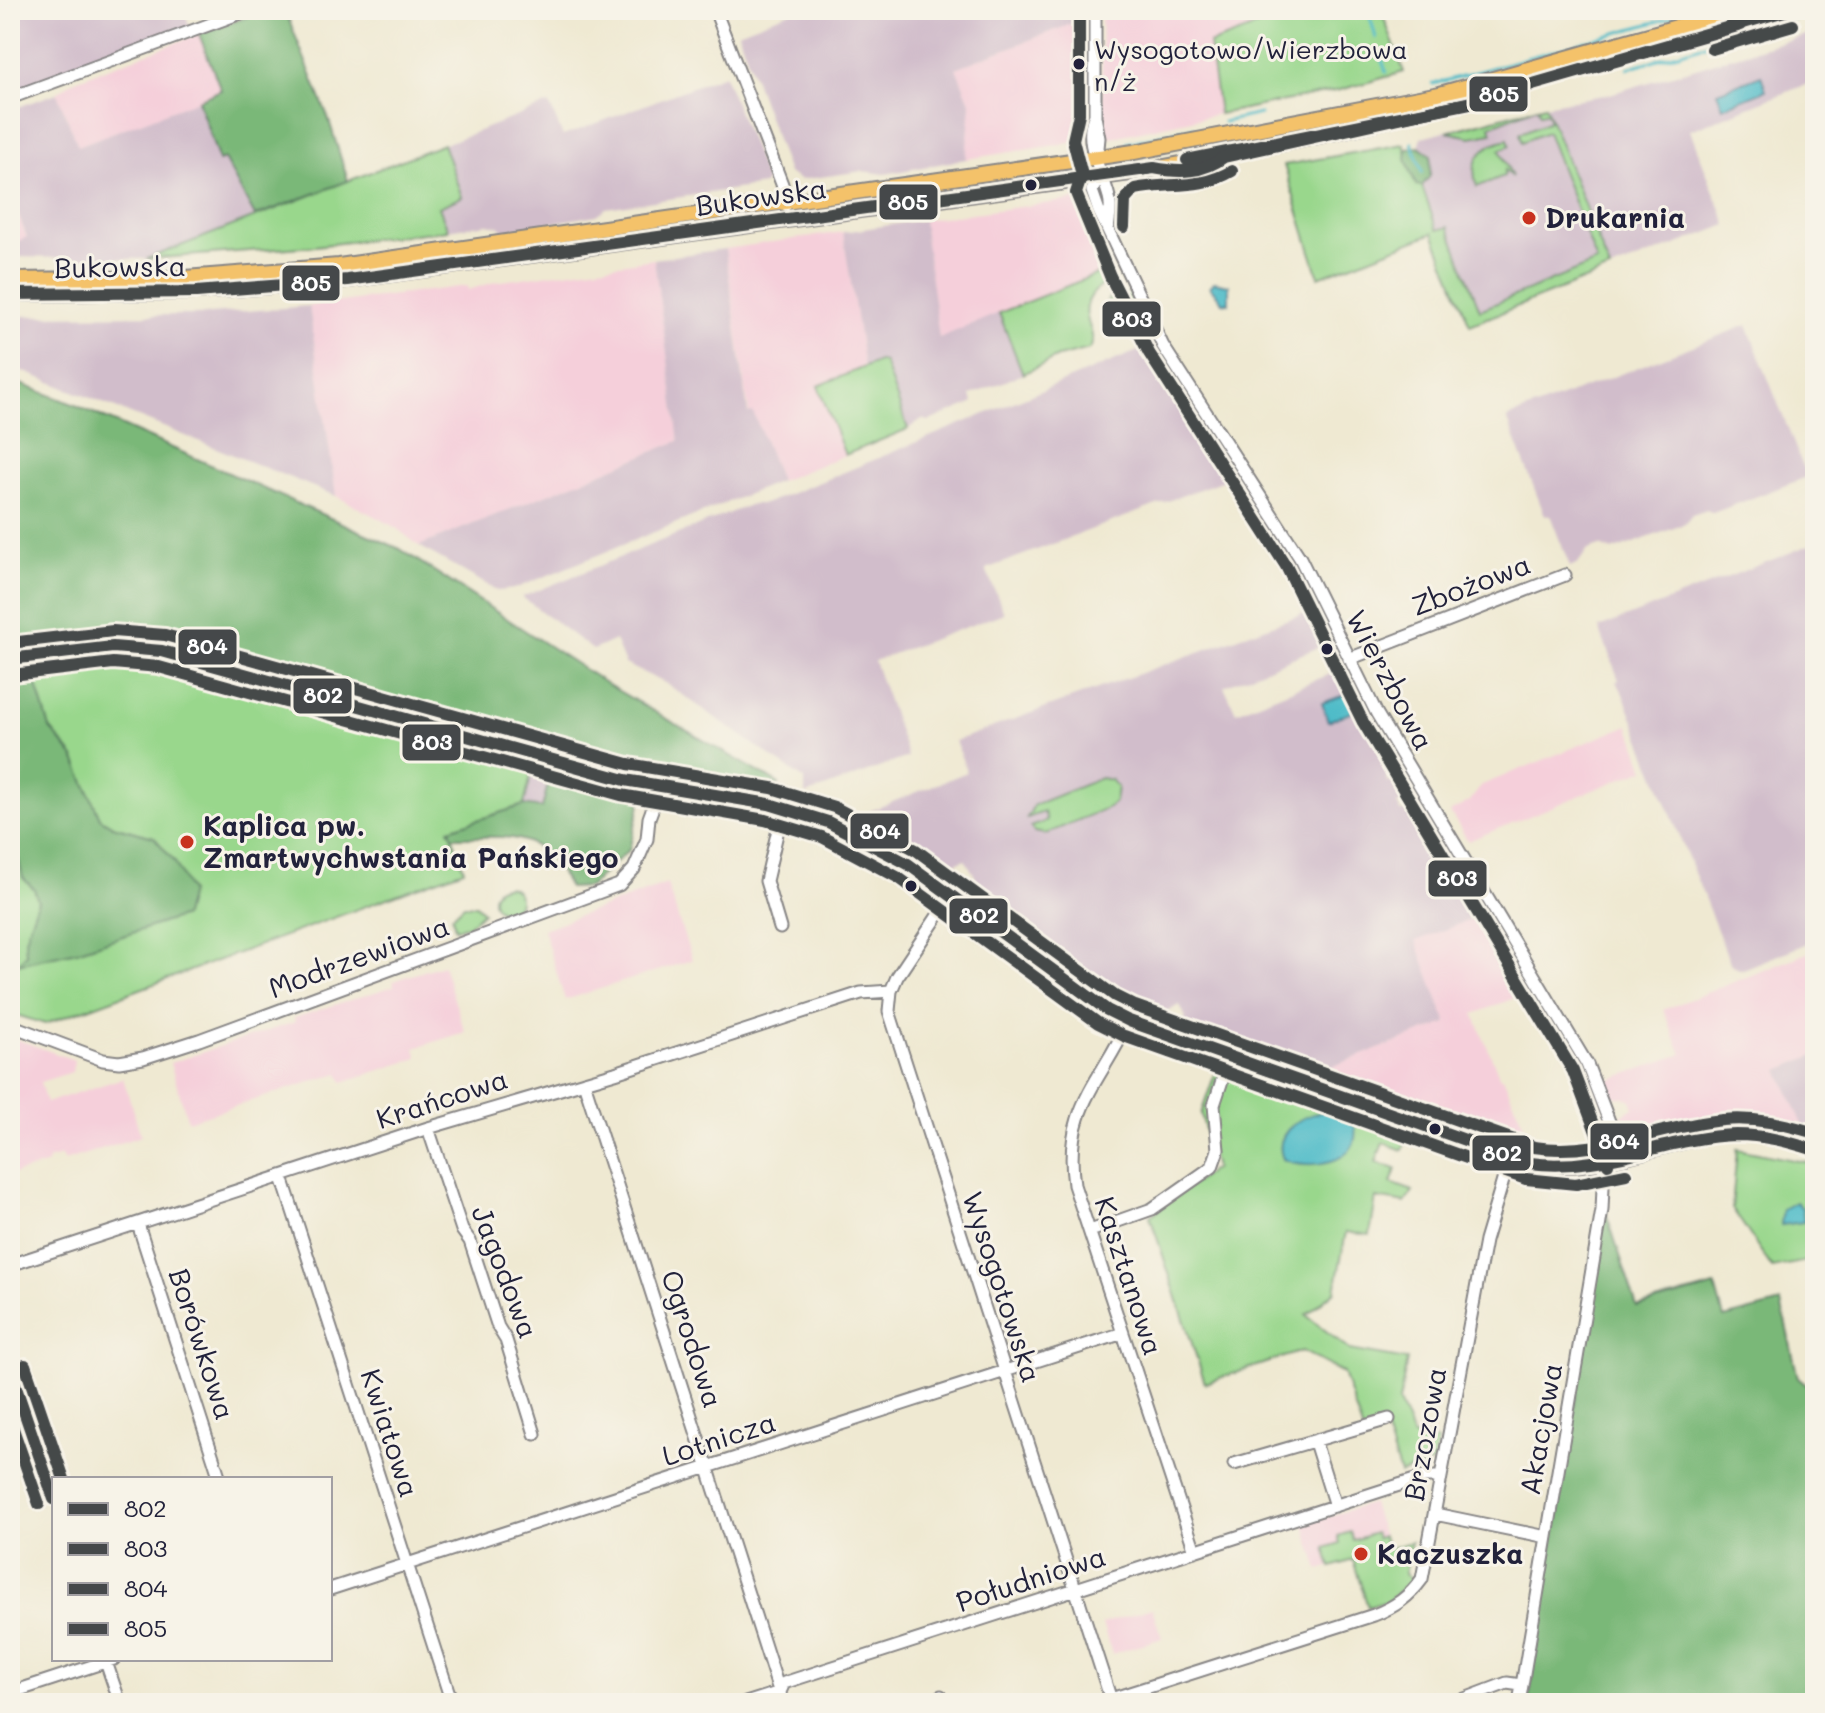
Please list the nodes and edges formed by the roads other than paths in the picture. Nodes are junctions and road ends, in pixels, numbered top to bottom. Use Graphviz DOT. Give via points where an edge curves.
graph roads {
  1 [pos="249,10"];
  2 [pos="715,10"];
  3 [pos="1095,10"];
  4 [pos="1737,10"];
  5 [pos="1788,10"];
  6 [pos="10,98"];
  7 [pos="1097,158"];
  8 [pos="1130,173"];
  9 [pos="1099,177"];
  10 [pos="1109,196"];
  11 [pos="786,205"];
  12 [pos="1108,229"];
  13 [pos="10,280"];
  14 [pos="10,294"];
  15 [pos="1565,575"];
  16 [pos="10,659"];
  17 [pos="1349,659"];
  18 [pos="660,788"];
  19 [pos="783,808"];
  20 [pos="951,896"];
  21 [pos="780,928"];
  22 [pos="891,991"];
  23 [pos="1129,1021"];
  24 [pos="10,1025"];
  25 [pos="1230,1056"];
  26 [pos="584,1082"];
  27 [pos="428,1128"];
  28 [pos="1815,1150"];
  29 [pos="1510,1157"];
  30 [pos="1623,1158"];
  31 [pos="1604,1163"];
  32 [pos="282,1177"];
  33 [pos="138,1224"];
  34 [pos="1090,1231"];
  35 [pos="10,1265"];
  36 [pos="1123,1333"];
  37 [pos="10,1370"];
  38 [pos="1005,1372"];
  39 [pos="1389,1419"];
  40 [pos="535,1434"];
  41 [pos="1315,1442"];
  42 [pos="1234,1464"];
  43 [pos="708,1468"];
  44 [pos="219,1477"];
  45 [pos="1441,1477"];
  46 [pos="52,1493"];
  47 [pos="1335,1506"];
  48 [pos="1435,1514"];
  49 [pos="1547,1537"];
  50 [pos="1195,1551"];
  51 [pos="408,1564"];
  52 [pos="332,1588"];
  53 [pos="1075,1590"];
  54 [pos="105,1661"];
  55 [pos="108,1661"];
  56 [pos="1521,1685"];
  57 [pos="10,1693"];
  58 [pos="782,1698"];
  59 [pos="1112,1701"];
  60 [pos="120,1703"];
  61 [pos="452,1703"];
  62 [pos="746,1703"];
  63 [pos="1454,1703"];
  64 [pos="1519,1703"];
  1 -- 6 [label="street"];
  2 -- 11 [label="street"];
  3 -- 7 [label="street, Wierzbowa" via="1095,116 1089,139"];
  4 -- 7 [label="main road, Bukowska" via="1440,94"];
  5 -- 8 [label="main road, Bukowska" via="1471,102 1258,151"];
  7 -- 9 [label="street, Wierzbowa"];
  7 -- 11 [label="main road, Bukowska"];
  8 -- 9 [label="main road, Bukowska"];
  8 -- 10 [label="street"];
  9 -- 10 [label="street, Wierzbowa"];
  9 -- 12 [label="street, Wierzbowa" via="1092,191"];
  9 -- 14 [label="main road, Bukowska" via="348,280 154,294"];
  10 -- 12 [label="street, Wierzbowa"];
  11 -- 13 [label="main road, Bukowska" via="324,268 170,279"];
  12 -- 17 [label="street, Wierzbowa" via="1163,346 1300,558"];
  15 -- 17 [label="street, Zbożowa"];
  16 -- 18 [label="street" via="113,647 162,651"];
  17 -- 30 [label="street, Wierzbowa" via="1587,1064"];
  18 -- 19 [label="street"];
  18 -- 24 [label="street, Modrzewiowa" via="647,839 634,869 619,885 272,1015 119,1062"];
  19 -- 20 [label="street" via="838,826 892,854"];
  19 -- 21 [label="street" via="766,881"];
  20 -- 22 [label="street"];
  20 -- 23 [label="street"];
  22 -- 26 [label="street, Krańcowa" via="861,993"];
  22 -- 38 [label="street, Wysogotowska" via="894,1031"];
  23 -- 25 [label="street"];
  23 -- 34 [label="street, Kasztanowa" via="1081,1109 1070,1153 1074,1185"];
  25 -- 29 [label="street"];
  25 -- 34 [label="street" via="1214,1105 1218,1150 1212,1167 1152,1209"];
  26 -- 27 [label="street, Krańcowa"];
  26 -- 43 [label="street, Ogrodowa"];
  27 -- 32 [label="street, Krańcowa"];
  27 -- 40 [label="street, Jagodowa"];
  28 -- 30 [label="street" via="1741,1135"];
  29 -- 31 [label="street" via="1560,1169"];
  29 -- 45 [label="street, Brzozowa" via="1485,1241"];
  30 -- 31 [label="street"];
  31 -- 49 [label="street, Akacjowa" via="1602,1210"];
  32 -- 33 [label="street, Krańcowa"];
  32 -- 51 [label="street, Kwiatowa"];
  33 -- 35 [label="street, Krańcowa"];
  33 -- 44 [label="street, Borówkowa"];
  34 -- 36 [label="street, Kasztanowa"];
  36 -- 38 [label="street, Lotnicza"];
  36 -- 50 [label="street, Kasztanowa"];
  37 -- 46 [label="street"];
  38 -- 43 [label="street, Lotnicza"];
  38 -- 53 [label="street, Wysogotowska"];
  39 -- 41 [label="street"];
  41 -- 42 [label="street"];
  41 -- 47 [label="street"];
  43 -- 51 [label="street, Lotnicza"];
  43 -- 58 [label="street, Ogrodowa"];
  45 -- 47 [label="street, Południowa" via="1424,1477"];
  45 -- 48 [label="street, Brzozowa"];
  47 -- 50 [label="street, Południowa"];
  48 -- 49 [label="street"];
  48 -- 59 [label="street, Brzozowa" via="1422,1579 1403,1601"];
  49 -- 56 [label="street, Akacjowa"];
  50 -- 53 [label="street, Południowa"];
  51 -- 52 [label="street, Lotnicza"];
  51 -- 61 [label="street, Kwiatowa"];
  53 -- 58 [label="street, Południowa" via="784,1683"];
  53 -- 59 [label="street, Wysogotowska"];
  54 -- 57 [label="street"];
  55 -- 60 [label="street"];
  56 -- 63 [label="street" via="1507,1683"];
  56 -- 64 [label="street, Akacjowa"];
  58 -- 62 [label="street, Południowa"];
}
